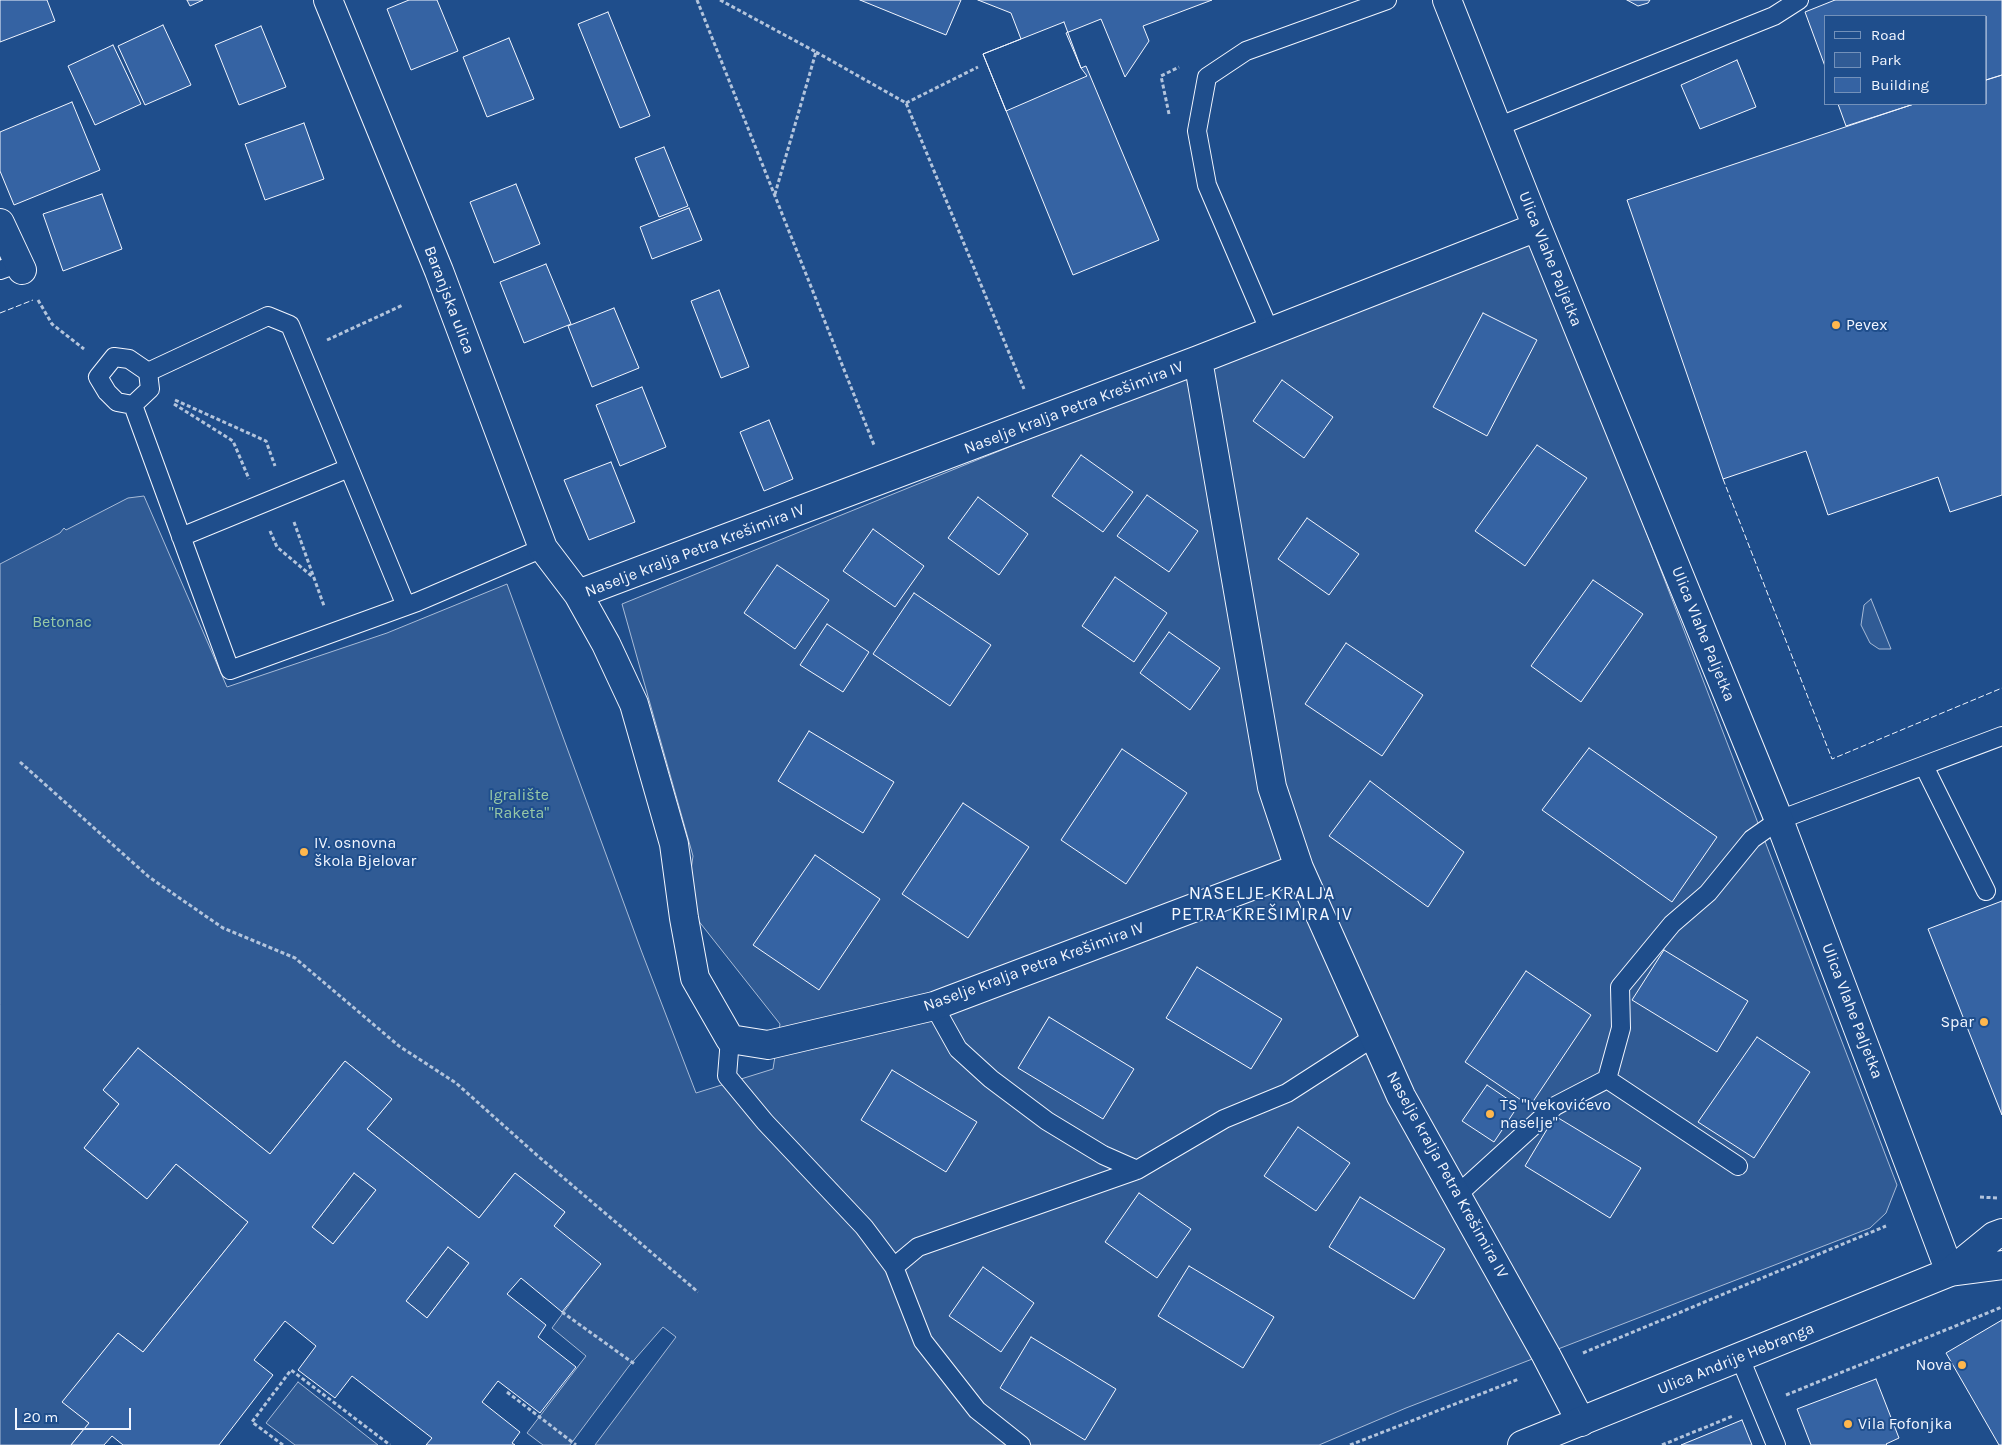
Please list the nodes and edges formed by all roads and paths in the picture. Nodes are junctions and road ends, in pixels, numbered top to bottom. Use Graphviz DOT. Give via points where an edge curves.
graph roads {
  1 [pos="328,0"];
  2 [pos="697,0"];
  3 [pos="720,0"];
  4 [pos="1387,0"];
  5 [pos="1447,0"];
  6 [pos="1798,0"];
  7 [pos="816,52"];
  8 [pos="978,67"];
  9 [pos="906,103"];
  10 [pos="1497,127"];
  11 [pos="774,195"];
  12 [pos="0,223"];
  13 [pos="1537,227"];
  14 [pos="14,268"];
  15 [pos="403,305"];
  16 [pos="1270,332"];
  17 [pos="301,352"];
  18 [pos="1198,360"];
  19 [pos="107,366"];
  20 [pos="148,372"];
  21 [pos="133,405"];
  22 [pos="1038,422"];
  23 [pos="349,468"];
  24 [pos="888,478"];
  25 [pos="182,537"];
  26 [pos="543,548"];
  27 [pos="578,594"];
  28 [pos="406,606"];
  29 [pos="2002,736"];
  30 [pos="20,762"];
  31 [pos="1924,766"];
  32 [pos="1779,820"];
  33 [pos="1299,868"];
  34 [pos="1986,891"];
  35 [pos="934,1006"];
  36 [pos="1374,1037"];
  37 [pos="730,1039"];
  38 [pos="1607,1079"];
  39 [pos="1738,1166"];
  40 [pos="1137,1170"];
  41 [pos="1456,1196"];
  42 [pos="1980,1196"];
  43 [pos="2002,1198"];
  44 [pos="1886,1226"];
  45 [pos="2002,1233"];
  46 [pos="2002,1265"];
  47 [pos="894,1267"];
  48 [pos="1950,1272"];
  49 [pos="698,1292"];
  50 [pos="2002,1308"];
  51 [pos="562,1312"];
  52 [pos="1740,1358"];
  53 [pos="636,1365"];
  54 [pos="1552,1366"];
  55 [pos="507,1392"];
  56 [pos="1760,1406"];
  57 [pos="1581,1422"];
  58 [pos="283,1445"];
  59 [pos="390,1445"];
  60 [pos="576,1445"];
  61 [pos="1021,1445"];
  62 [pos="1350,1445"];
  63 [pos="1522,1445"];
  64 [pos="1662,1445"];
  65 [pos="1776,1445"];
  1 -- 26 [label="street, Baranjska ulica" via="439,271"];
  2 -- 11 [label="path"];
  3 -- 7 [label="path"];
  4 -- 16 [label="lane" via="1246,51 1207,77 1197,131 1208,185"];
  5 -- 10 [label="street, Ulica Vlahe Paljetka"];
  6 -- 10 [label="lane" via="1774,16"];
  7 -- 9 [label="path"];
  7 -- 11 [label="path"];
  8 -- 9 [label="path"];
  9 -- 22 [label="path"];
  10 -- 13 [label="street, Ulica Vlahe Paljetka"];
  11 -- 24 [label="path"];
  12 -- 14 [label="street"];
  13 -- 16 [label="street, Naselje kralja Petra Krešimira IV"];
  13 -- 32 [label="street, Ulica Vlahe Paljetka"];
  14 -- 19 [label="path" via="52,324"];
  15 -- 17 [label="path"];
  16 -- 18 [label="street, Naselje kralja Petra Krešimira IV"];
  17 -- 20 [label="lane" via="290,325 268,316"];
  17 -- 23 [label="lane"];
  18 -- 22 [label="street, Naselje kralja Petra Krešimira IV"];
  18 -- 33 [label="street, Naselje kralja Petra Krešimira IV" via="1272,787"];
  19 -- 20 [label="lane" via="114,357 129,359"];
  19 -- 21 [label="lane" via="98,377 107,392 117,402"];
  20 -- 21 [label="lane" via="150,389"];
  21 -- 25 [label="lane"];
  22 -- 24 [label="street, Naselje kralja Petra Krešimira IV"];
  23 -- 25 [label="lane"];
  23 -- 28 [label="lane"];
  24 -- 27 [label="street, Naselje kralja Petra Krešimira IV"];
  25 -- 28 [label="lane" via="230,670"];
  26 -- 27 [label="street, Baranjska ulica"];
  26 -- 28 [label="lane"];
  27 -- 37 [label="street, Naselje kralja Petra Krešimira IV" via="634,704 674,844 696,978"];
  29 -- 31 [label="lane"];
  30 -- 49 [label="path" via="149,877 223,928 295,958 399,1046 456,1083"];
  31 -- 32 [label="lane"];
  31 -- 34 [label="lane"];
  32 -- 38 [label="lane" via="1752,839 1708,893 1672,924 1620,987 1621,1028"];
  32 -- 48 [label="street, Ulica Vlahe Paljetka"];
  33 -- 35 [label="street, Naselje kralja Petra Krešimira IV"];
  33 -- 36 [label="street, Naselje kralja Petra Krešimira IV"];
  35 -- 37 [label="street, Naselje kralja Petra Krešimira IV" via="768,1045"];
  35 -- 40 [label="lane" via="958,1048 991,1079 1047,1121 1103,1155"];
  36 -- 40 [label="lane" via="1287,1093 1224,1119"];
  36 -- 41 [label="street, Naselje kralja Petra Krešimira IV" via="1401,1096"];
  37 -- 47 [label="lane" via="726,1076 864,1227"];
  38 -- 39 [label="lane"];
  38 -- 41 [label="lane" via="1555,1106"];
  40 -- 47 [label="lane" via="918,1247"];
  41 -- 54 [label="street, Naselje kralja Petra Krešimira IV"];
  42 -- 43 [label="path"];
  44 -- 54 [label="path"];
  45 -- 48 [label="street, Ulica Andrije Hebranga"];
  46 -- 48 [label="street, Ulica Andrije Hebranga"];
  47 -- 61 [label="lane" via="923,1341 977,1410"];
  48 -- 52 [label="street, Ulica Andrije Hebranga"];
  50 -- 56 [label="path"];
  51 -- 53 [label="path"];
  52 -- 56 [label="lane"];
  52 -- 57 [label="street, Ulica Andrije Hebranga"];
  54 -- 57 [label="street, Naselje kralja Petra Krešimira IV"];
  54 -- 62 [label="path"];
  55 -- 60 [label="path"];
  56 -- 64 [label="path"];
  56 -- 65 [label="lane"];
  57 -- 63 [label="street, Ulica Andrije Hebranga"];
  58 -- 59 [label="path" via="252,1422 291,1370"];
}
